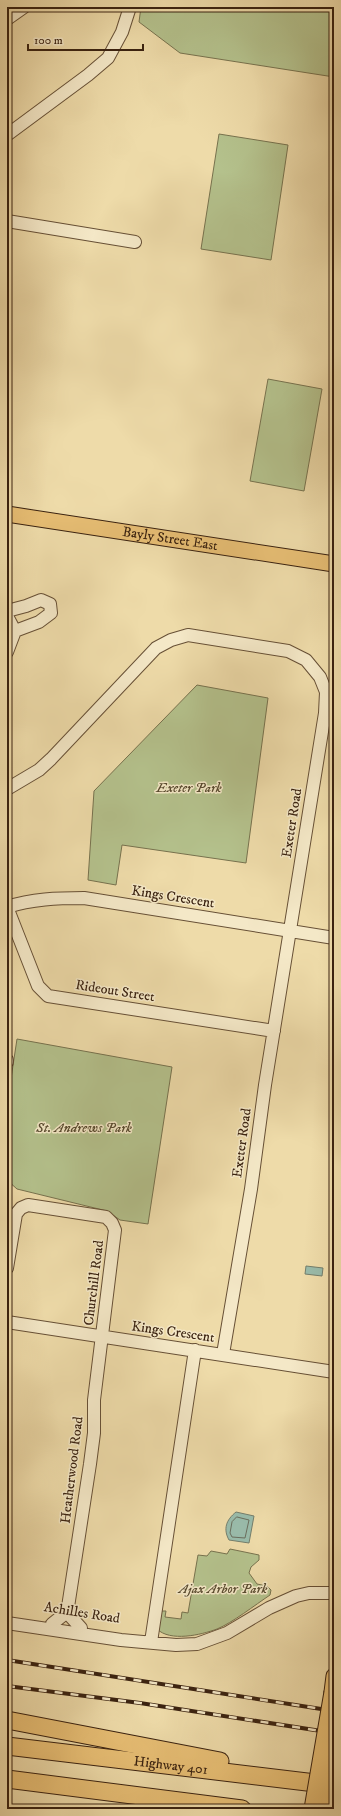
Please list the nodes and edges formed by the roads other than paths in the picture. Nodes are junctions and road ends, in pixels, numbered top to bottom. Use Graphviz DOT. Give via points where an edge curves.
graph roads {
  1 [pos="24,7"];
  2 [pos="130,7"];
  3 [pos="7,19"];
  4 [pos="7,135"];
  5 [pos="7,221"];
  6 [pos="135,242"];
  7 [pos="7,514"];
  8 [pos="334,564"];
  9 [pos="7,611"];
  10 [pos="7,616"];
  11 [pos="15,631"];
  12 [pos="7,652"];
  13 [pos="7,789"];
  14 [pos="7,907"];
  15 [pos="291,931"];
  16 [pos="334,938"];
  17 [pos="274,1031"];
  18 [pos="7,1268"];
  19 [pos="7,1322"];
  20 [pos="102,1338"];
  21 [pos="195,1350"];
  22 [pos="223,1354"];
  23 [pos="334,1372"];
  24 [pos="334,1593"];
  25 [pos="68,1607"];
  26 [pos="7,1617"];
  27 [pos="7,1624"];
  28 [pos="52,1624"];
  29 [pos="80,1628"];
  30 [pos="151,1642"];
  31 [pos="334,1676"];
  32 [pos="7,1720"];
  33 [pos="7,1746"];
  34 [pos="334,1760"];
  35 [pos="268,1777"];
  36 [pos="7,1779"];
  37 [pos="7,1784"];
  38 [pos="54,1785"];
  39 [pos="334,1785"];
  40 [pos="242,1809"];
  41 [pos="312,1809"];
  42 [pos="326,1809"];
  1 -- 3 [label="street"];
  2 -- 4 [label="street" via="122,32 108,58 88,76"];
  5 -- 6 [label="street"];
  7 -- 8 [label="main road, Bayly Street East"];
  9 -- 11 [label="street" via="41,600 50,604 51,613 45,618"];
  10 -- 11 [label="street"];
  11 -- 12 [label="street"];
  13 -- 15 [label="street, Exeter Road" via="39,770 156,648 171,640 188,635 288,651 306,660 320,677 326,692 325,713"];
  14 -- 15 [label="street, Kings Crescent" via="48,898 84,898"];
  14 -- 17 [label="street, Rideout Street" via="38,986 48,996"];
  15 -- 16 [label="street, Kings Crescent"];
  15 -- 17 [label="street, Exeter Road"];
  17 -- 22 [label="street, Exeter Road"];
  18 -- 20 [label="street, Churchill Road" via="16,1214 22,1208 28,1205 42,1206 106,1218 115,1230"];
  19 -- 20 [label="street, Kings Crescent"];
  20 -- 21 [label="street, Kings Crescent"];
  20 -- 25 [label="street, Heatherwood Road" via="94,1400 90,1464"];
  21 -- 22 [label="street, Kings Crescent"];
  21 -- 30 [label="street"];
  22 -- 23 [label="street, Kings Crescent"];
  24 -- 30 [label="street, Achilles Road" via="309,1593 289,1598 207,1642 187,1645"];
  25 -- 28 [label="street"];
  25 -- 29 [label="street" via="71,1617"];
  26 -- 28 [label="street, Achilles Road"];
  27 -- 30 [label="street, Achilles Road"];
  28 -- 29 [label="street, Achilles Road"];
  29 -- 30 [label="street, Achilles Road" via="122,1634"];
  31 -- 41 [label="main road, bridge"];
  32 -- 35 [label="highway" via="231,1763"];
  33 -- 35 [label="highway, Highway 401"];
  34 -- 42 [label="main road, bridge"];
  35 -- 39 [label="highway, Highway 401"];
  36 -- 38 [label="highway"];
  37 -- 38 [label="highway"];
  38 -- 40 [label="highway"];
}
